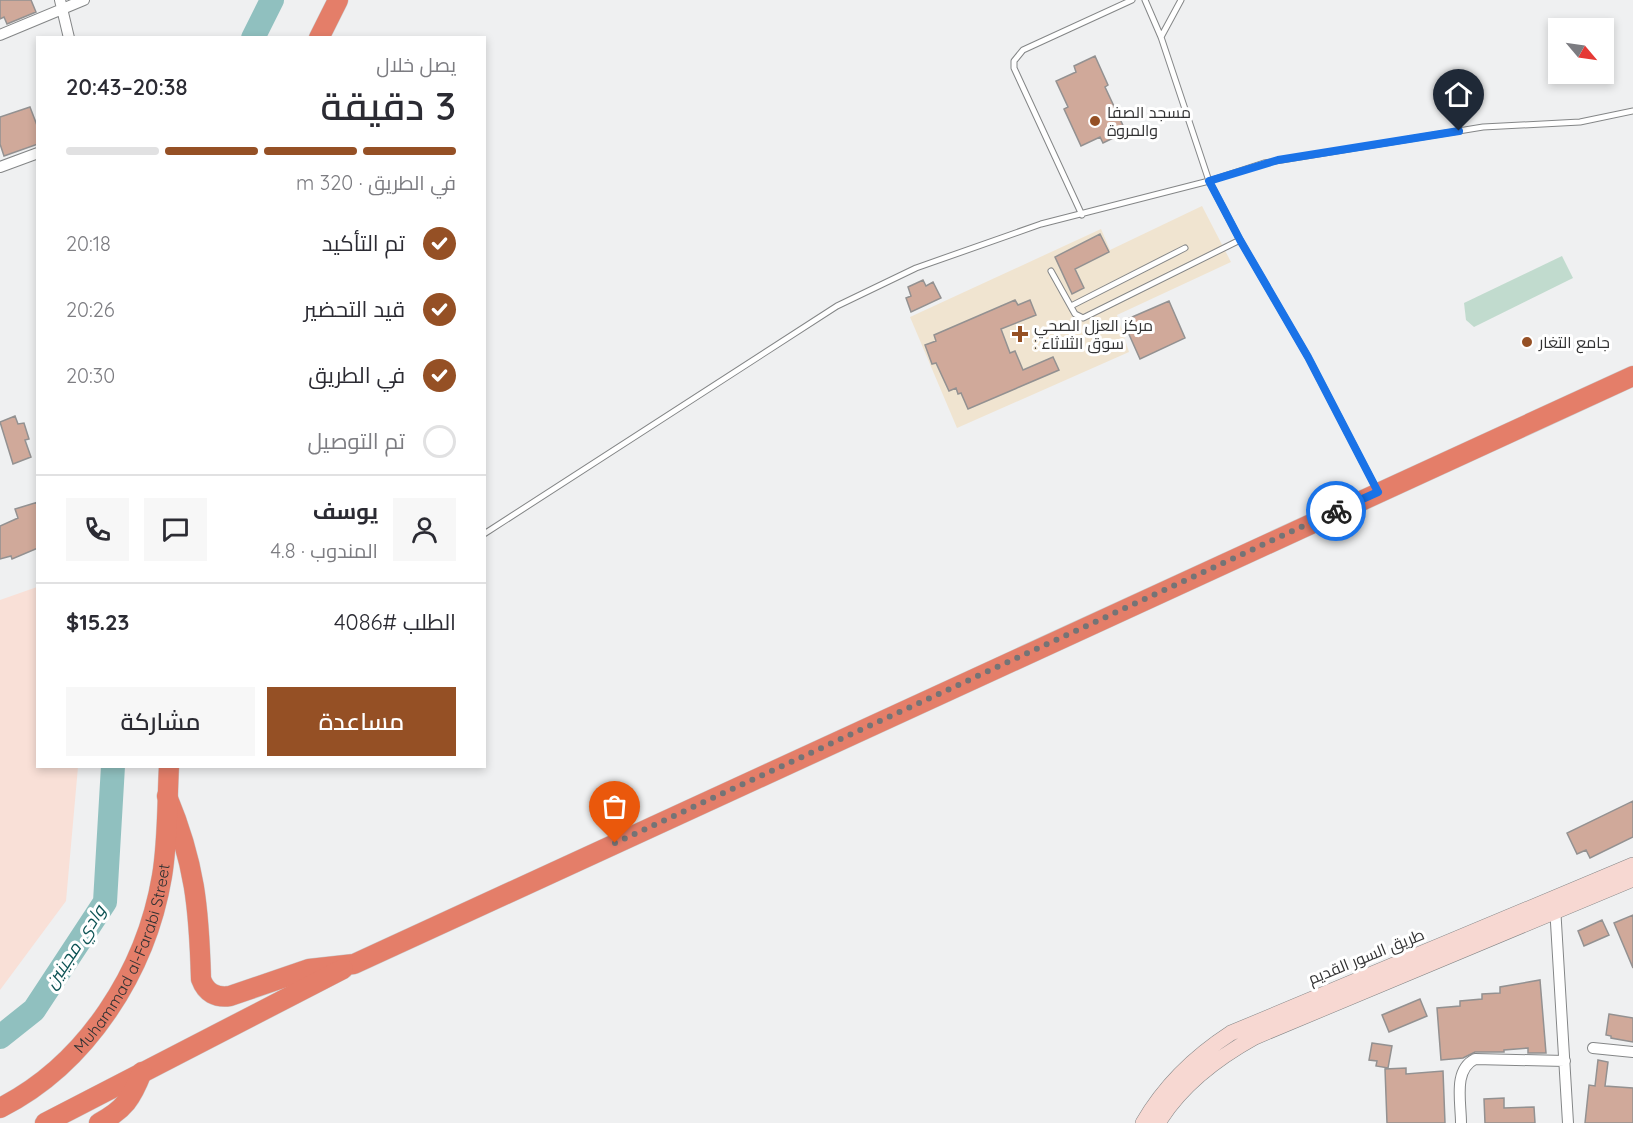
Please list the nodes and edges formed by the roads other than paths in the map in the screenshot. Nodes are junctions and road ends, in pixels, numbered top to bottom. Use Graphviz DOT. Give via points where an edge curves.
graph roads {
  1 [pos="84,0"];
  2 [pos="338,0"];
  3 [pos="1132,0"];
  4 [pos="1145,0"];
  5 [pos="1181,0"];
  6 [pos="61,4"];
  7 [pos="0,35"];
  8 [pos="69,36"];
  9 [pos="320,36"];
  10 [pos="1161,37"];
  11 [pos="1633,111"];
  12 [pos="36,154"];
  13 [pos="0,167"];
  14 [pos="1209,181"];
  15 [pos="1082,215"];
  16 [pos="1240,240"];
  17 [pos="1185,248"];
  18 [pos="1051,271"];
  19 [pos="1071,306"];
  20 [pos="1632,378"];
  21 [pos="1378,492"];
  22 [pos="486,533"];
  23 [pos="169,768"];
  24 [pos="167,796"];
  25 [pos="1633,865"];
  26 [pos="1633,879"];
  27 [pos="1556,904"];
  28 [pos="354,964"];
  29 [pos="1593,1048"];
  30 [pos="1633,1052"];
  31 [pos="1565,1061"];
  32 [pos="142,1072"];
  33 [pos="0,1108"];
  34 [pos="1156,1119"];
  35 [pos="45,1123"];
  36 [pos="99,1123"];
  37 [pos="1461,1123"];
  38 [pos="1568,1123"];
  1 -- 6 [label="street"];
  2 -- 9 [label="highway"];
  3 -- 15 [label="lane" via="1023,50 1014,61"];
  4 -- 10 [label="lane"];
  5 -- 10 [label="lane"];
  6 -- 7 [label="street"];
  6 -- 8 [label="street"];
  10 -- 14 [label="lane"];
  11 -- 14 [label="lane" via="1580,122 1483,127 1291,158"];
  12 -- 13 [label="street"];
  14 -- 15 [label="lane"];
  14 -- 16 [label="lane"];
  15 -- 22 [label="lane" via="972,247 863,292"];
  16 -- 19 [label="lane" via="1087,318 1078,317"];
  16 -- 21 [label="lane" via="1308,357"];
  17 -- 19 [label="lane"];
  18 -- 19 [label="lane"];
  20 -- 21 [label="highway"];
  21 -- 28 [label="highway"];
  23 -- 24 [label="highway, Muhammad al-Farabi Street"];
  24 -- 28 [label="highway" via="194,878 201,979 206,990 217,996 230,996 309,969"];
  24 -- 33 [label="highway, Muhammad al-Farabi Street" via="157,897 143,942 123,985 68,1059 38,1085"];
  25 -- 27 [label="main road, طريق السور القديم"];
  26 -- 27 [label="main road, طريق السور القديم"];
  27 -- 31 [label="street"];
  27 -- 34 [label="main road, طريق السور القديم" via="1255,1037 1213,1063"];
  28 -- 32 [label="highway"];
  29 -- 30 [label="street"];
  31 -- 37 [label="street" via="1475,1059 1465,1064 1461,1072"];
  31 -- 38 [label="street"];
  32 -- 35 [label="highway"];
  32 -- 36 [label="highway" via="124,1107"];
}
